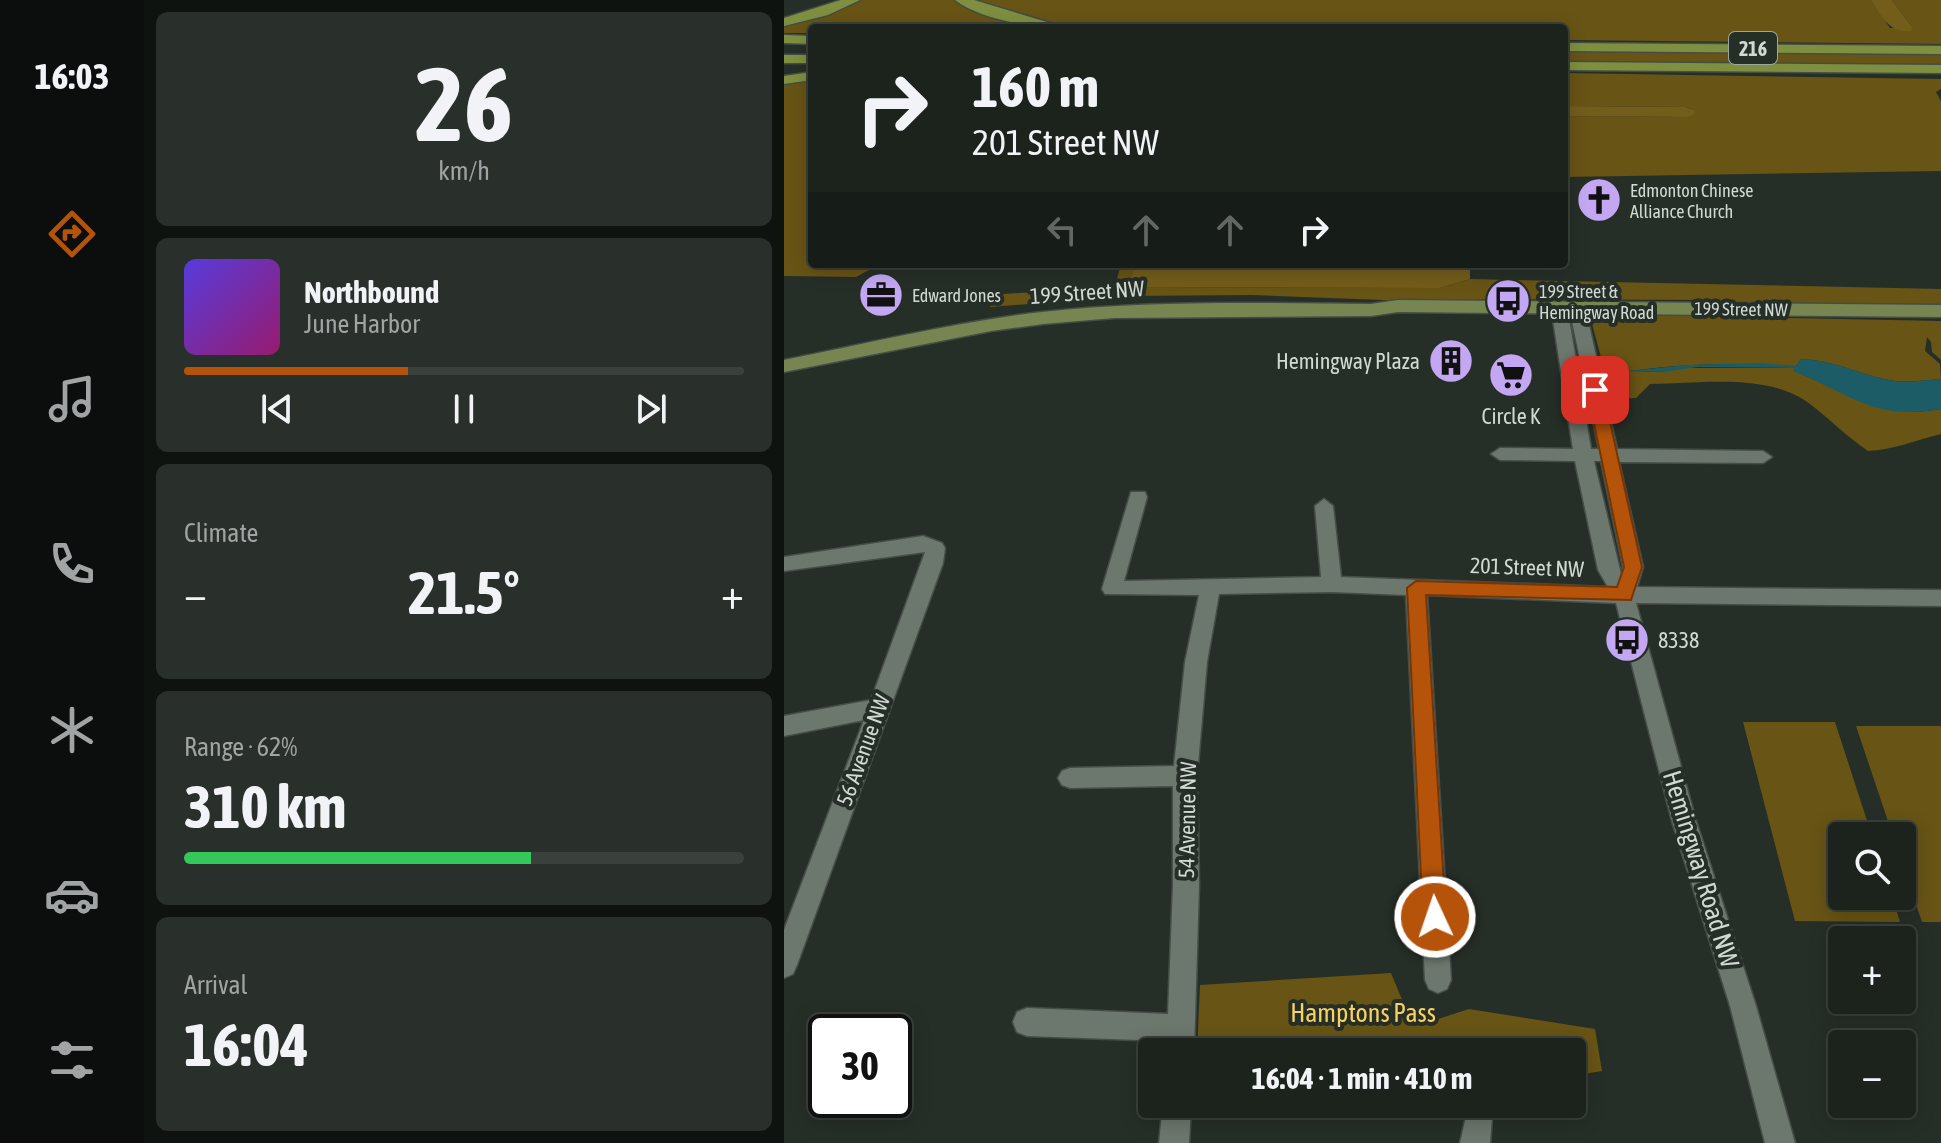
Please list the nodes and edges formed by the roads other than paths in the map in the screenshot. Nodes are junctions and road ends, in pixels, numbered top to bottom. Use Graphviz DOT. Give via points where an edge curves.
graph roads {
  1 [pos="853,0"];
  2 [pos="962,0"];
  3 [pos="784,22"];
  4 [pos="1040,24"];
  5 [pos="784,39"];
  6 [pos="808,40"];
  7 [pos="1568,47"];
  8 [pos="1941,50"];
  9 [pos="784,59"];
  10 [pos="808,59"];
  11 [pos="1568,66"];
  12 [pos="1941,70"];
  13 [pos="808,77"];
  14 [pos="784,80"];
  15 [pos="1398,306"];
  16 [pos="1568,307"];
  17 [pos="1941,311"];
  18 [pos="784,352"];
  19 [pos="784,366"];
  20 [pos="1500,454"];
  21 [pos="1583,455"];
  22 [pos="1609,456"];
  23 [pos="1763,457"];
  24 [pos="1138,497"];
  25 [pos="1324,506"];
  26 [pos="784,564"];
  27 [pos="1332,584"];
  28 [pos="1416,588"];
  29 [pos="1210,589"];
  30 [pos="1624,595"];
  31 [pos="1941,598"];
  32 [pos="877,708"];
  33 [pos="784,726"];
  34 [pos="1185,776"];
  35 [pos="1070,778"];
  36 [pos="790,933"];
  37 [pos="784,965"];
  38 [pos="1438,980"];
  39 [pos="1027,1022"];
  40 [pos="1163,1038"];
  41 [pos="1180,1038"];
  42 [pos="1176,1118"];
  43 [pos="1174,1143"];
  44 [pos="1780,1143"];
  1 -- 3 [label="highway"];
  2 -- 4 [label="highway"];
  5 -- 6 [label="highway"];
  7 -- 8 [label="highway, 216"];
  9 -- 10 [label="highway"];
  11 -- 12 [label="highway, 216"];
  13 -- 14 [label="highway"];
  15 -- 16 [label="main road, 199 Street NW"];
  15 -- 18 [label="main road, 199 Street NW" via="1370,301 1076,304 1010,310"];
  15 -- 19 [label="main road, 199 Street NW" via="1043,318"];
  16 -- 17 [label="main road, 199 Street NW"];
  16 -- 21 [label="street, Hemingway Road NW"];
  16 -- 22 [label="street, Hemingway Road NW"];
  20 -- 21 [label="street"];
  21 -- 22 [label="street"];
  21 -- 30 [label="street, Hemingway Road NW" via="1608,570"];
  22 -- 23 [label="street"];
  22 -- 30 [label="street, Hemingway Road NW" via="1633,567"];
  24 -- 29 [label="street, 201 Street NW" via="1112,589"];
  25 -- 27 [label="street"];
  26 -- 32 [label="street, 56 Avenue NW" via="923,543 935,548"];
  27 -- 28 [label="street, 201 Street NW"];
  27 -- 29 [label="street, 201 Street NW"];
  28 -- 30 [label="street, 201 Street NW"];
  28 -- 38 [label="street"];
  29 -- 34 [label="street, 54 Avenue NW" via="1196,662"];
  30 -- 31 [label="street, 201 Street NW"];
  30 -- 44 [label="street, Hemingway Road NW" via="1684,821"];
  32 -- 33 [label="street"];
  32 -- 36 [label="street, 56 Avenue NW"];
  34 -- 35 [label="street"];
  34 -- 41 [label="street, 54 Avenue NW"];
  36 -- 37 [label="street, 56 Avenue NW"];
  39 -- 40 [label="street"];
  42 -- 43 [label="street"];
}
